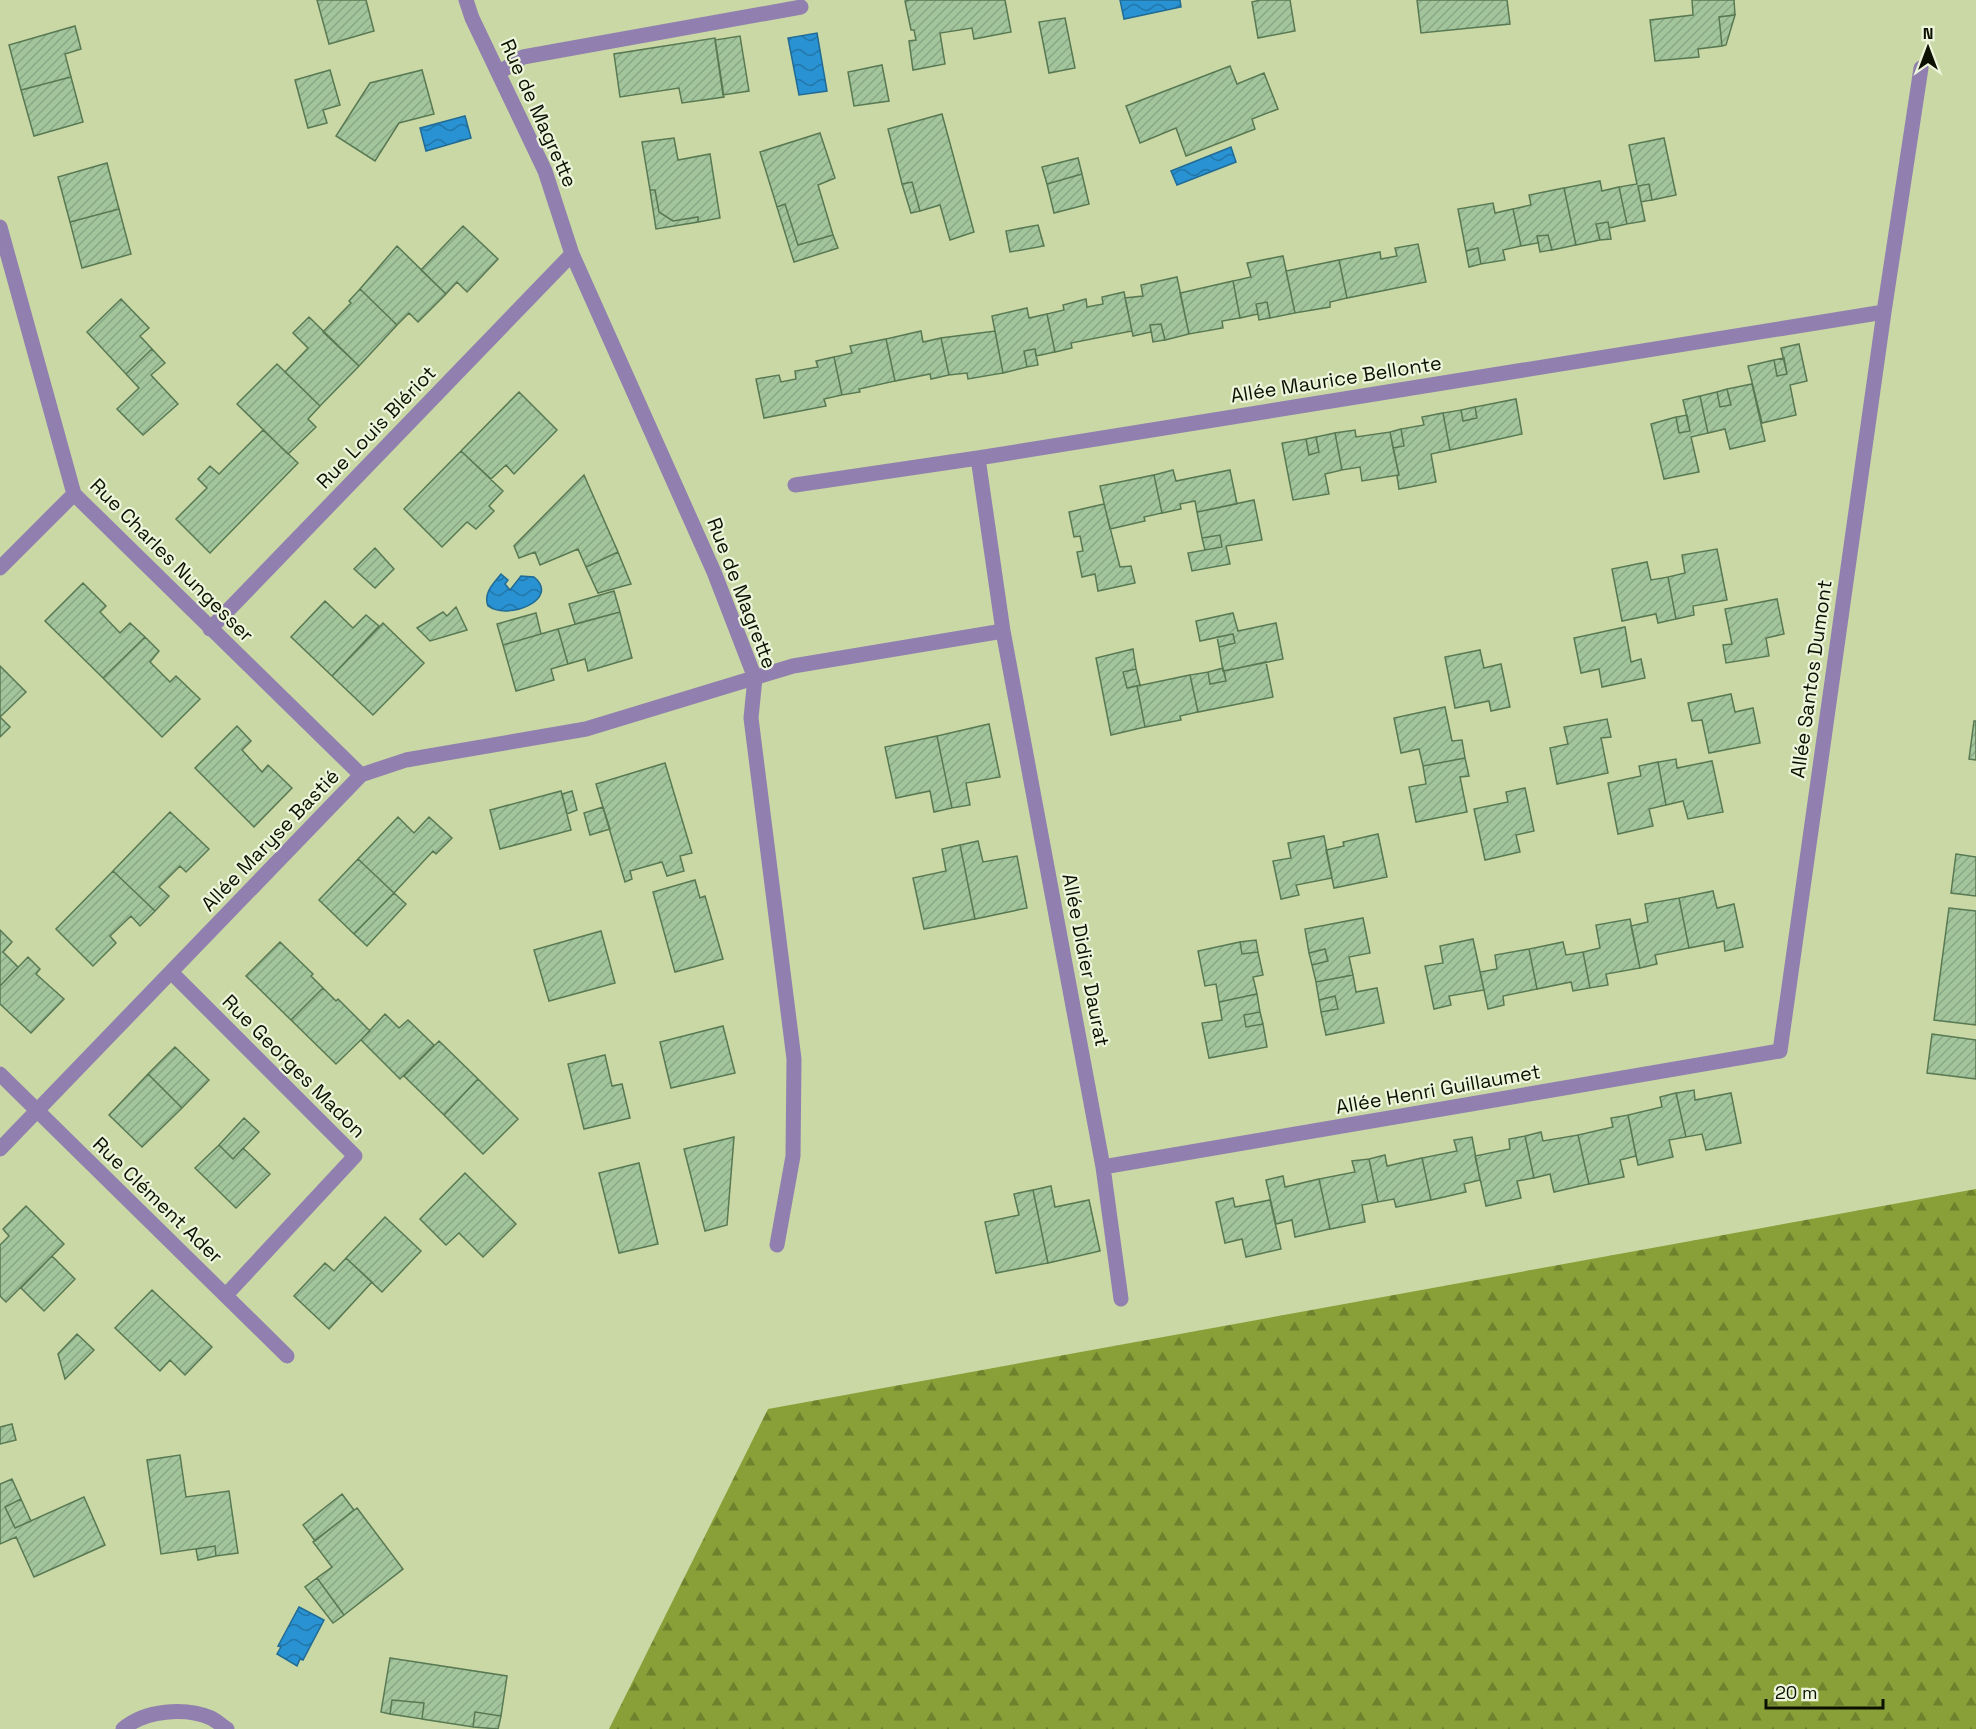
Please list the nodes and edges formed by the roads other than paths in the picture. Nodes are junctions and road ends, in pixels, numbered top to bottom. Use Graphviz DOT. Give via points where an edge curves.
graph roads {
  1 [pos="466,0"];
  2 [pos="801,7"];
  3 [pos="1921,68"];
  4 [pos="500,72"];
  5 [pos="0,226"];
  6 [pos="572,254"];
  7 [pos="1884,312"];
  8 [pos="978,458"];
  9 [pos="795,485"];
  10 [pos="74,494"];
  11 [pos="0,568"];
  12 [pos="210,629"];
  13 [pos="1003,631"];
  14 [pos="755,678"];
  15 [pos="361,775"];
  16 [pos="171,972"];
  17 [pos="1780,1051"];
  18 [pos="0,1074"];
  19 [pos="37,1111"];
  20 [pos="0,1149"];
  21 [pos="1103,1167"];
  22 [pos="777,1245"];
  23 [pos="226,1295"];
  24 [pos="1121,1299"];
  25 [pos="287,1356"];
  26 [pos="123,1729"];
  27 [pos="227,1729"];
  1 -- 4 [label="street, Rue de Magrette"];
  2 -- 4 [label="street" via="523,57"];
  3 -- 7 [label="street, Allée Santos Dumont"];
  4 -- 6 [label="street, Rue de Magrette" via="545,171"];
  5 -- 10 [label="street, Rue Charles Nungesser"];
  6 -- 12 [label="street, Rue Louis Blériot"];
  6 -- 14 [label="street, Rue de Magrette" via="714,572"];
  7 -- 8 [label="street, Allée Maurice Bellonte"];
  7 -- 17 [label="street, Allée Santos Dumont"];
  8 -- 9 [label="street, Allée Maurice Bellonte"];
  8 -- 13 [label="street, Allée Didier Daurat"];
  10 -- 11 [label="street"];
  10 -- 12 [label="street, Rue Charles Nungesser"];
  12 -- 15 [label="street, Rue Charles Nungesser"];
  13 -- 14 [label="street, Allée Maryse Bastié" via="793,666"];
  13 -- 21 [label="street, Allée Didier Daurat"];
  14 -- 15 [label="street, Allée Maryse Bastié" via="586,729 406,760"];
  14 -- 22 [label="street, Rue de Magrette" via="751,718 794,1059 793,1156"];
  15 -- 16 [label="street, Allée Maryse Bastié"];
  16 -- 19 [label="street, Allée Maryse Bastié"];
  16 -- 23 [label="street, Rue Georges Madon" via="355,1156"];
  17 -- 21 [label="street, Allée Henri Guillaumet"];
  18 -- 19 [label="street, Rue Clément Ader"];
  19 -- 20 [label="street, Allée Maryse Bastié"];
  19 -- 23 [label="street, Rue Clément Ader"];
  21 -- 24 [label="street, Allée Didier Daurat"];
  23 -- 25 [label="street, Rue Clément Ader"];
  26 -- 27 [label="street" via="153,1714 182,1711 211,1718"];
}
